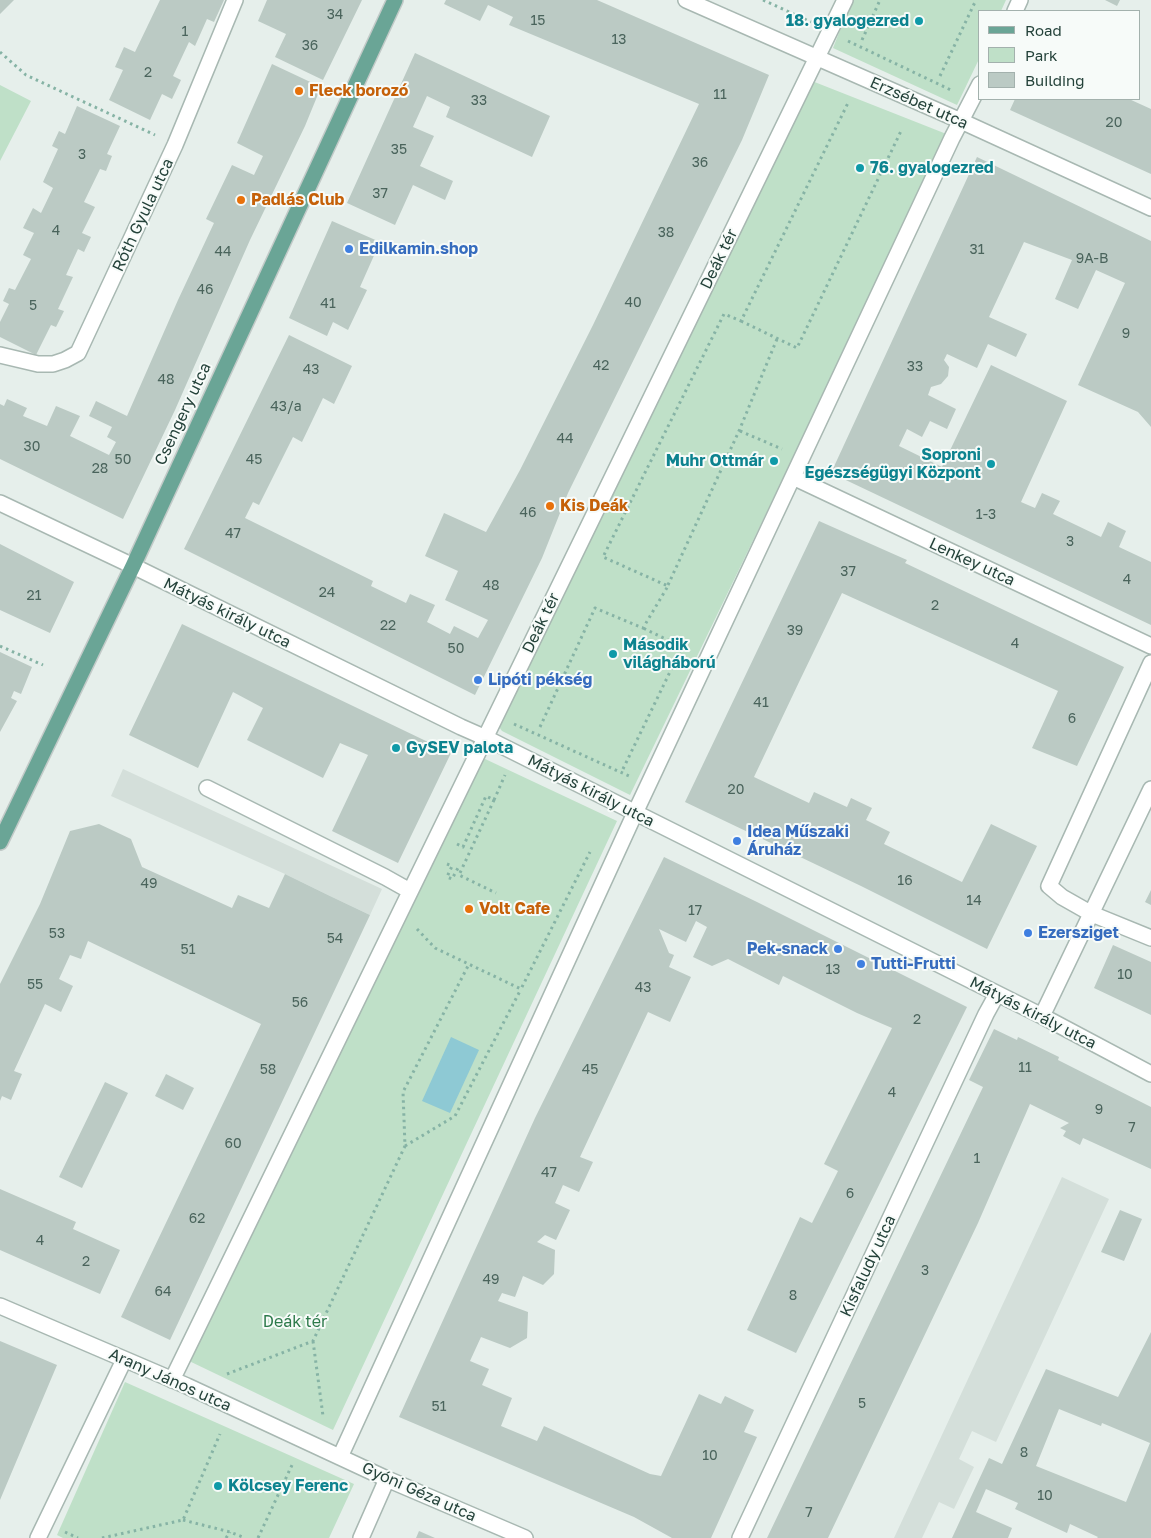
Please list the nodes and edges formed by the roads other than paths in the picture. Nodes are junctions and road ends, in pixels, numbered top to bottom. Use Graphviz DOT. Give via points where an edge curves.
graph roads {
  1 [pos="235,0"];
  2 [pos="395,0"];
  3 [pos="686,0"];
  4 [pos="845,0"];
  5 [pos="818,57"];
  6 [pos="978,88"];
  7 [pos="961,121"];
  8 [pos="1151,208"];
  9 [pos="0,355"];
  10 [pos="793,477"];
  11 [pos="0,503"];
  12 [pos="133,566"];
  13 [pos="1151,646"];
  14 [pos="1151,663"];
  15 [pos="486,738"];
  16 [pos="207,788"];
  17 [pos="1151,789"];
  18 [pos="635,813"];
  19 [pos="0,842"];
  20 [pos="410,891"];
  21 [pos="1092,914"];
  22 [pos="1151,938"];
  23 [pos="997,994"];
  24 [pos="1042,1016"];
  25 [pos="1151,1074"];
  26 [pos="0,1306"];
  27 [pos="124,1360"];
  28 [pos="172,1380"];
  29 [pos="340,1457"];
  30 [pos="387,1479"];
  31 [pos="38,1538"];
  32 [pos="361,1538"];
  33 [pos="525,1538"];
  34 [pos="740,1538"];
  1 -- 9 [label="street, Róth Gyula utca" via="175,145 78,352 53,364 38,364"];
  2 -- 12 [label="main road, Csengery utca"];
  3 -- 5 [label="street, Erzsébet utca"];
  4 -- 5 [label="street, Deák tér"];
  5 -- 7 [label="street, Erzsébet utca"];
  5 -- 15 [label="street, Deák tér"];
  6 -- 7 [label="street"];
  7 -- 8 [label="street, Erzsébet utca"];
  7 -- 10 [label="street"];
  10 -- 13 [label="street, Lenkey utca"];
  10 -- 18 [label="street"];
  11 -- 12 [label="street, Mátyás király utca"];
  12 -- 15 [label="street, Mátyás király utca"];
  12 -- 19 [label="main road, Csengery utca"];
  14 -- 21 [label="street" via="1049,886"];
  15 -- 18 [label="street, Mátyás király utca"];
  15 -- 20 [label="street, Deák tér"];
  16 -- 20 [label="street"];
  17 -- 21 [label="street"];
  18 -- 23 [label="street, Mátyás király utca"];
  18 -- 29 [label="street"];
  20 -- 28 [label="street, Deák tér"];
  21 -- 22 [label="street"];
  21 -- 24 [label="street"];
  23 -- 24 [label="street, Mátyás király utca"];
  23 -- 34 [label="street, Kisfaludy utca"];
  24 -- 25 [label="street, Mátyás király utca"];
  26 -- 27 [label="street, Arany János utca"];
  27 -- 28 [label="street, Arany János utca"];
  27 -- 31 [label="street"];
  28 -- 29 [label="street, Arany János utca"];
  29 -- 30 [label="street, Gyóni Géza utca"];
  30 -- 32 [label="street"];
  30 -- 33 [label="street, Gyóni Géza utca"];
}
